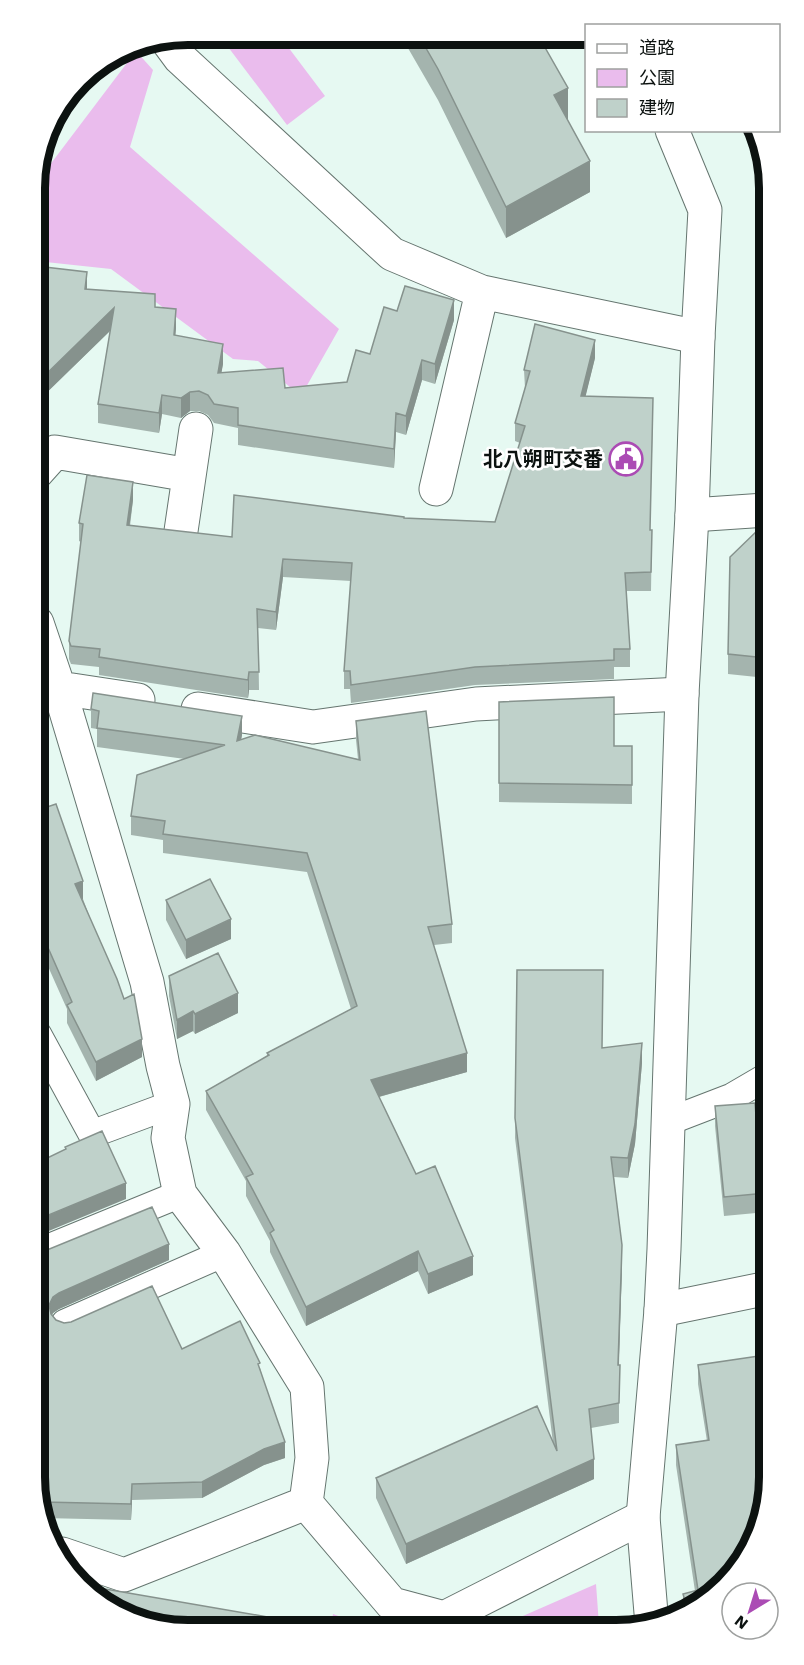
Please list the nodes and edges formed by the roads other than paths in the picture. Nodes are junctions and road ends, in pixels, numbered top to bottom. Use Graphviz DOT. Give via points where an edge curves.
graph roads {
  1 [pos="171,46"];
  2 [pos="673,132"];
  3 [pos="482,292"];
  4 [pos="698,337"];
  5 [pos="196,429"];
  6 [pos="45,463"];
  7 [pos="189,476"];
  8 [pos="436,489"];
  9 [pos="759,510"];
  10 [pos="692,515"];
  11 [pos="181,531"];
  12 [pos="45,647"];
  13 [pos="59,688"];
  14 [pos="682,694"];
  15 [pos="45,1048"];
  16 [pos="759,1081"];
  17 [pos="173,1104"];
  18 [pos="667,1122"];
  19 [pos="180,1194"];
  20 [pos="45,1249"];
  21 [pos="224,1253"];
  22 [pos="759,1290"];
  23 [pos="661,1310"];
  24 [pos="65,1323"];
  25 [pos="306,1503"];
  26 [pos="643,1516"];
  27 [pos="70,1557"];
  28 [pos="651,1615"];
  1 -- 3 [label="street" via="392,254"];
  2 -- 4 [label="street" via="705,210"];
  3 -- 4 [label="street"];
  3 -- 8 [label="street"];
  4 -- 10 [label="street"];
  5 -- 7 [label="street"];
  6 -- 7 [label="street" via="55,452"];
  7 -- 11 [label="street"];
  9 -- 10 [label="street"];
  10 -- 14 [label="street"];
  12 -- 13 [label="street"];
  13 -- 14 [label="street" via="313,727 476,704"];
  13 -- 17 [label="street" via="147,982"];
  14 -- 18 [label="street"];
  15 -- 17 [label="lane" via="92,1134"];
  16 -- 18 [label="lane" via="732,1097"];
  17 -- 19 [label="street" via="168,1138"];
  18 -- 23 [label="street"];
  19 -- 20 [label="lane"];
  19 -- 21 [label="street"];
  21 -- 24 [label="lane"];
  21 -- 25 [label="street" via="307,1387 312,1458"];
  22 -- 23 [label="street"];
  23 -- 26 [label="street"];
  25 -- 26 [label="street" via="392,1604 444,1618"];
  25 -- 27 [label="street" via="124,1575"];
  26 -- 28 [label="street"];
}
